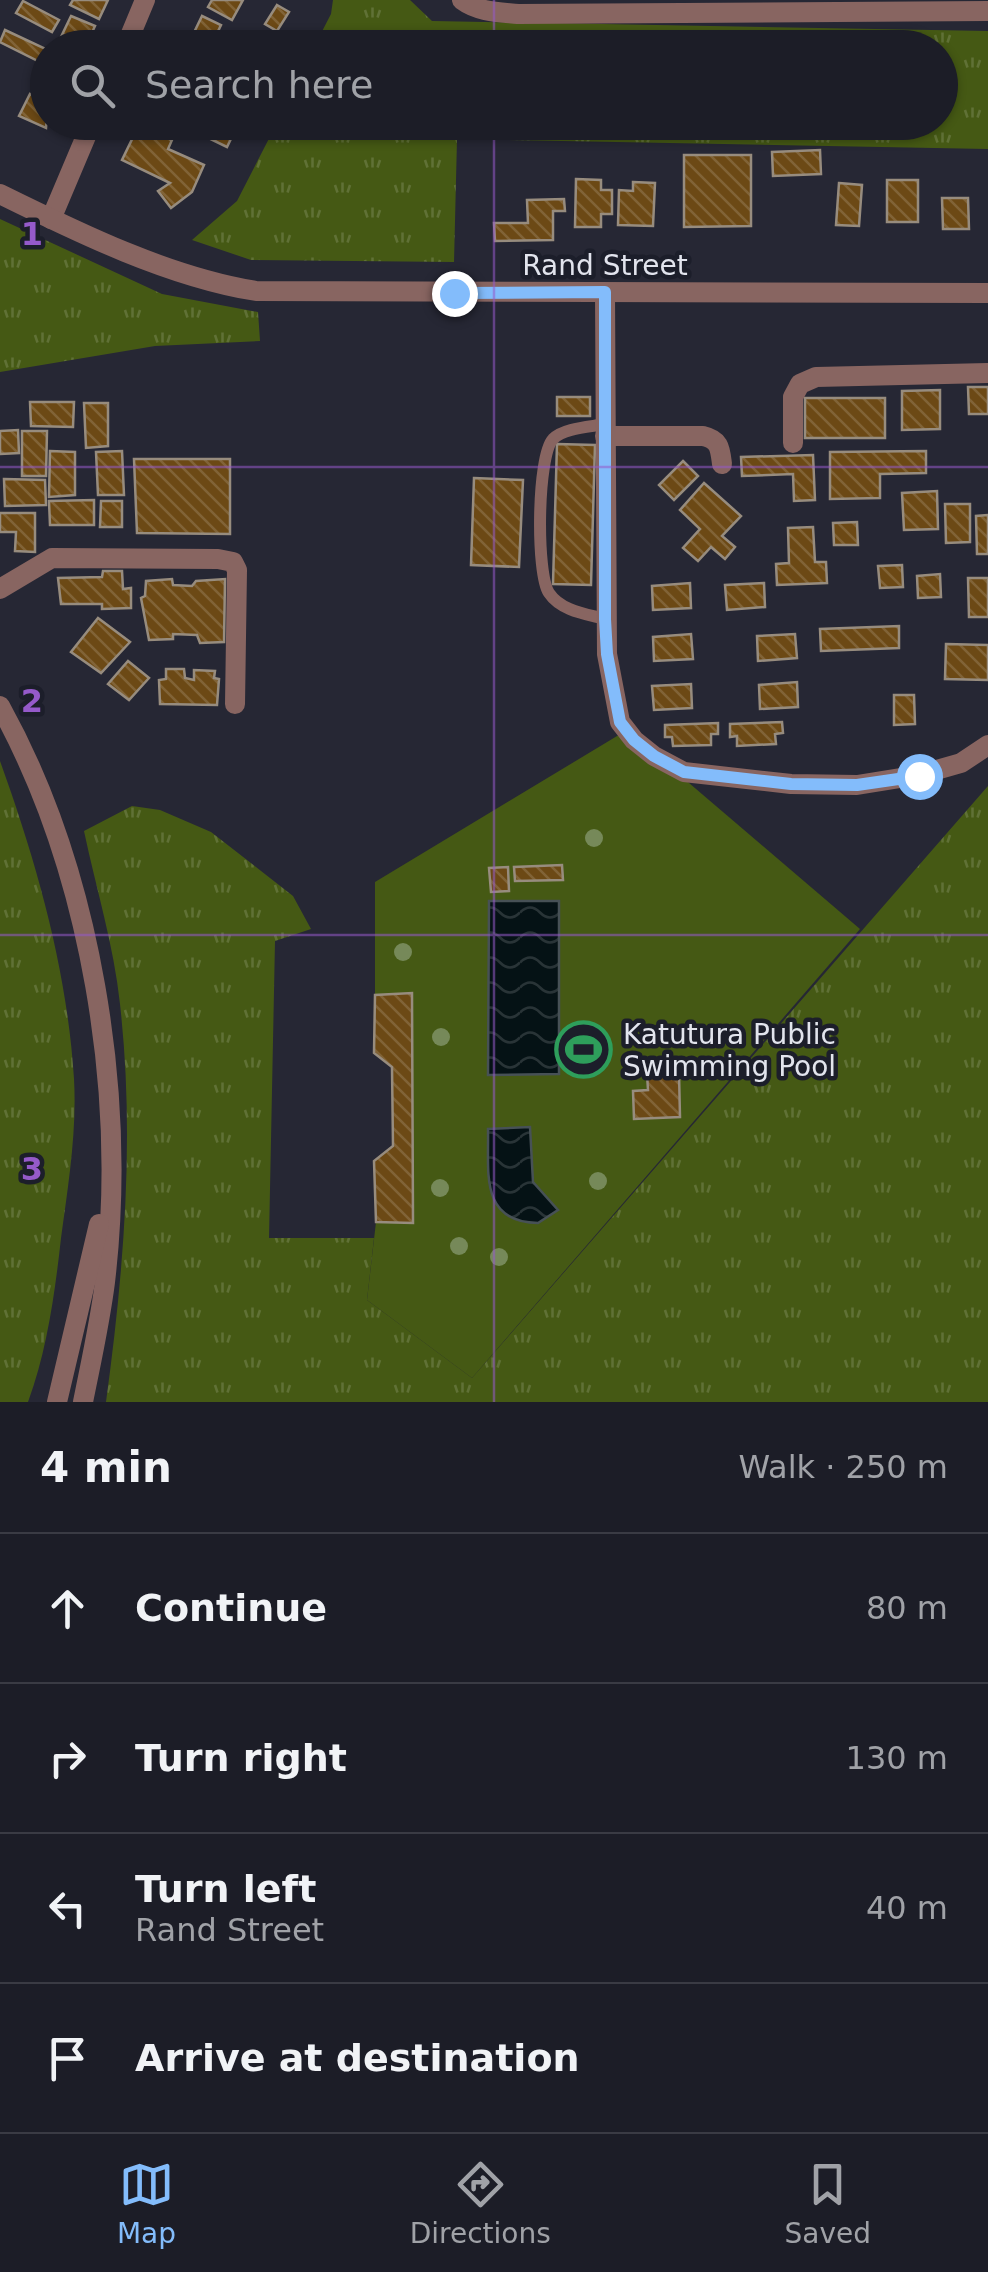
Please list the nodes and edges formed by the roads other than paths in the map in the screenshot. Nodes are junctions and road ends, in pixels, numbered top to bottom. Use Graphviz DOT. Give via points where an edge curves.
graph roads {
  1 [pos="145,0"];
  2 [pos="462,0"];
  3 [pos="988,11"];
  4 [pos="132,30"];
  5 [pos="84,140"];
  6 [pos="0,194"];
  7 [pos="51,219"];
  8 [pos="605,292"];
  9 [pos="988,293"];
  10 [pos="988,373"];
  11 [pos="605,430"];
  12 [pos="793,443"];
  13 [pos="722,464"];
  14 [pos="0,590"];
  15 [pos="605,619"];
  16 [pos="235,704"];
  17 [pos="0,706"];
  18 [pos="988,745"];
  19 [pos="110,1178"];
  20 [pos="57,1402"];
  21 [pos="83,1402"];
  1 -- 4 [label="street"];
  2 -- 3 [label="street" via="518,14"];
  5 -- 7 [label="street"];
  6 -- 7 [label="street, Rand Street"];
  7 -- 8 [label="street, Rand Street" via="191,276 256,291"];
  8 -- 9 [label="street, Rand Street"];
  8 -- 11 [label="street"];
  10 -- 12 [label="street" via="816,378 800,384 793,396"];
  11 -- 13 [label="street" via="714,438"];
  11 -- 15 [label="street"];
  11 -- 15 [label="lane" via="559,434 550,442 542,531 548,592 570,610"];
  14 -- 16 [label="street" via="52,558 233,562"];
  15 -- 18 [label="street" via="620,722 654,756 684,772 857,785 919,776 961,763"];
  17 -- 19 [label="street" via="51,824 94,979 108,1083"];
  19 -- 20 [label="street"];
  19 -- 21 [label="street" via="105,1282"];
}
